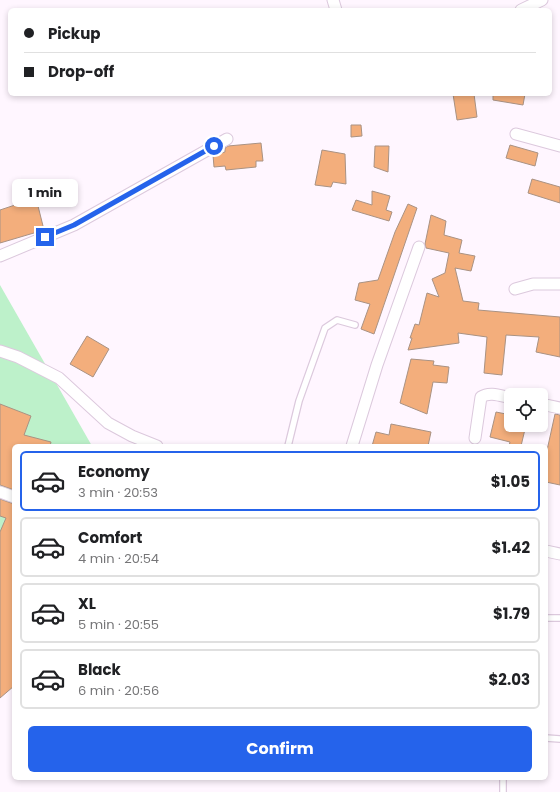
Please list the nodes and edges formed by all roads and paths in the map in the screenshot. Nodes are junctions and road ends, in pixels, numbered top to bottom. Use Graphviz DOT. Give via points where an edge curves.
graph roads {
  1 [pos="542,0"];
  2 [pos="525,8"];
  3 [pos="516,134"];
  4 [pos="227,139"];
  5 [pos="560,146"];
  6 [pos="419,247"];
  7 [pos="0,256"];
  8 [pos="560,284"];
  9 [pos="515,289"];
  10 [pos="355,325"];
  11 [pos="0,351"];
  12 [pos="504,397"];
  13 [pos="548,405"];
  14 [pos="560,408"];
  15 [pos="475,438"];
  16 [pos="152,444"];
  17 [pos="288,444"];
  18 [pos="353,444"];
  19 [pos="0,492"];
  20 [pos="12,496"];
  21 [pos="548,551"];
  22 [pos="560,554"];
  23 [pos="548,618"];
  24 [pos="560,618"];
  25 [pos="548,738"];
  26 [pos="560,739"];
  27 [pos="503,780"];
  28 [pos="503,792"];
  1 -- 2 [label="street"];
  3 -- 5 [label="street"];
  4 -- 7 [label="street" via="74,225"];
  6 -- 18 [label="street" via="377,365"];
  8 -- 9 [label="street" via="533,284"];
  10 -- 17 [label="lane" via="337,320 324,328 299,402"];
  11 -- 16 [label="street" via="18,357 59,378 108,423"];
  12 -- 15 [label="street" via="486,394 481,397"];
  13 -- 14 [label="street"];
  19 -- 20 [label="street"];
  21 -- 22 [label="street"];
  23 -- 24 [label="lane"];
  25 -- 26 [label="lane"];
  27 -- 28 [label="lane"];
}
